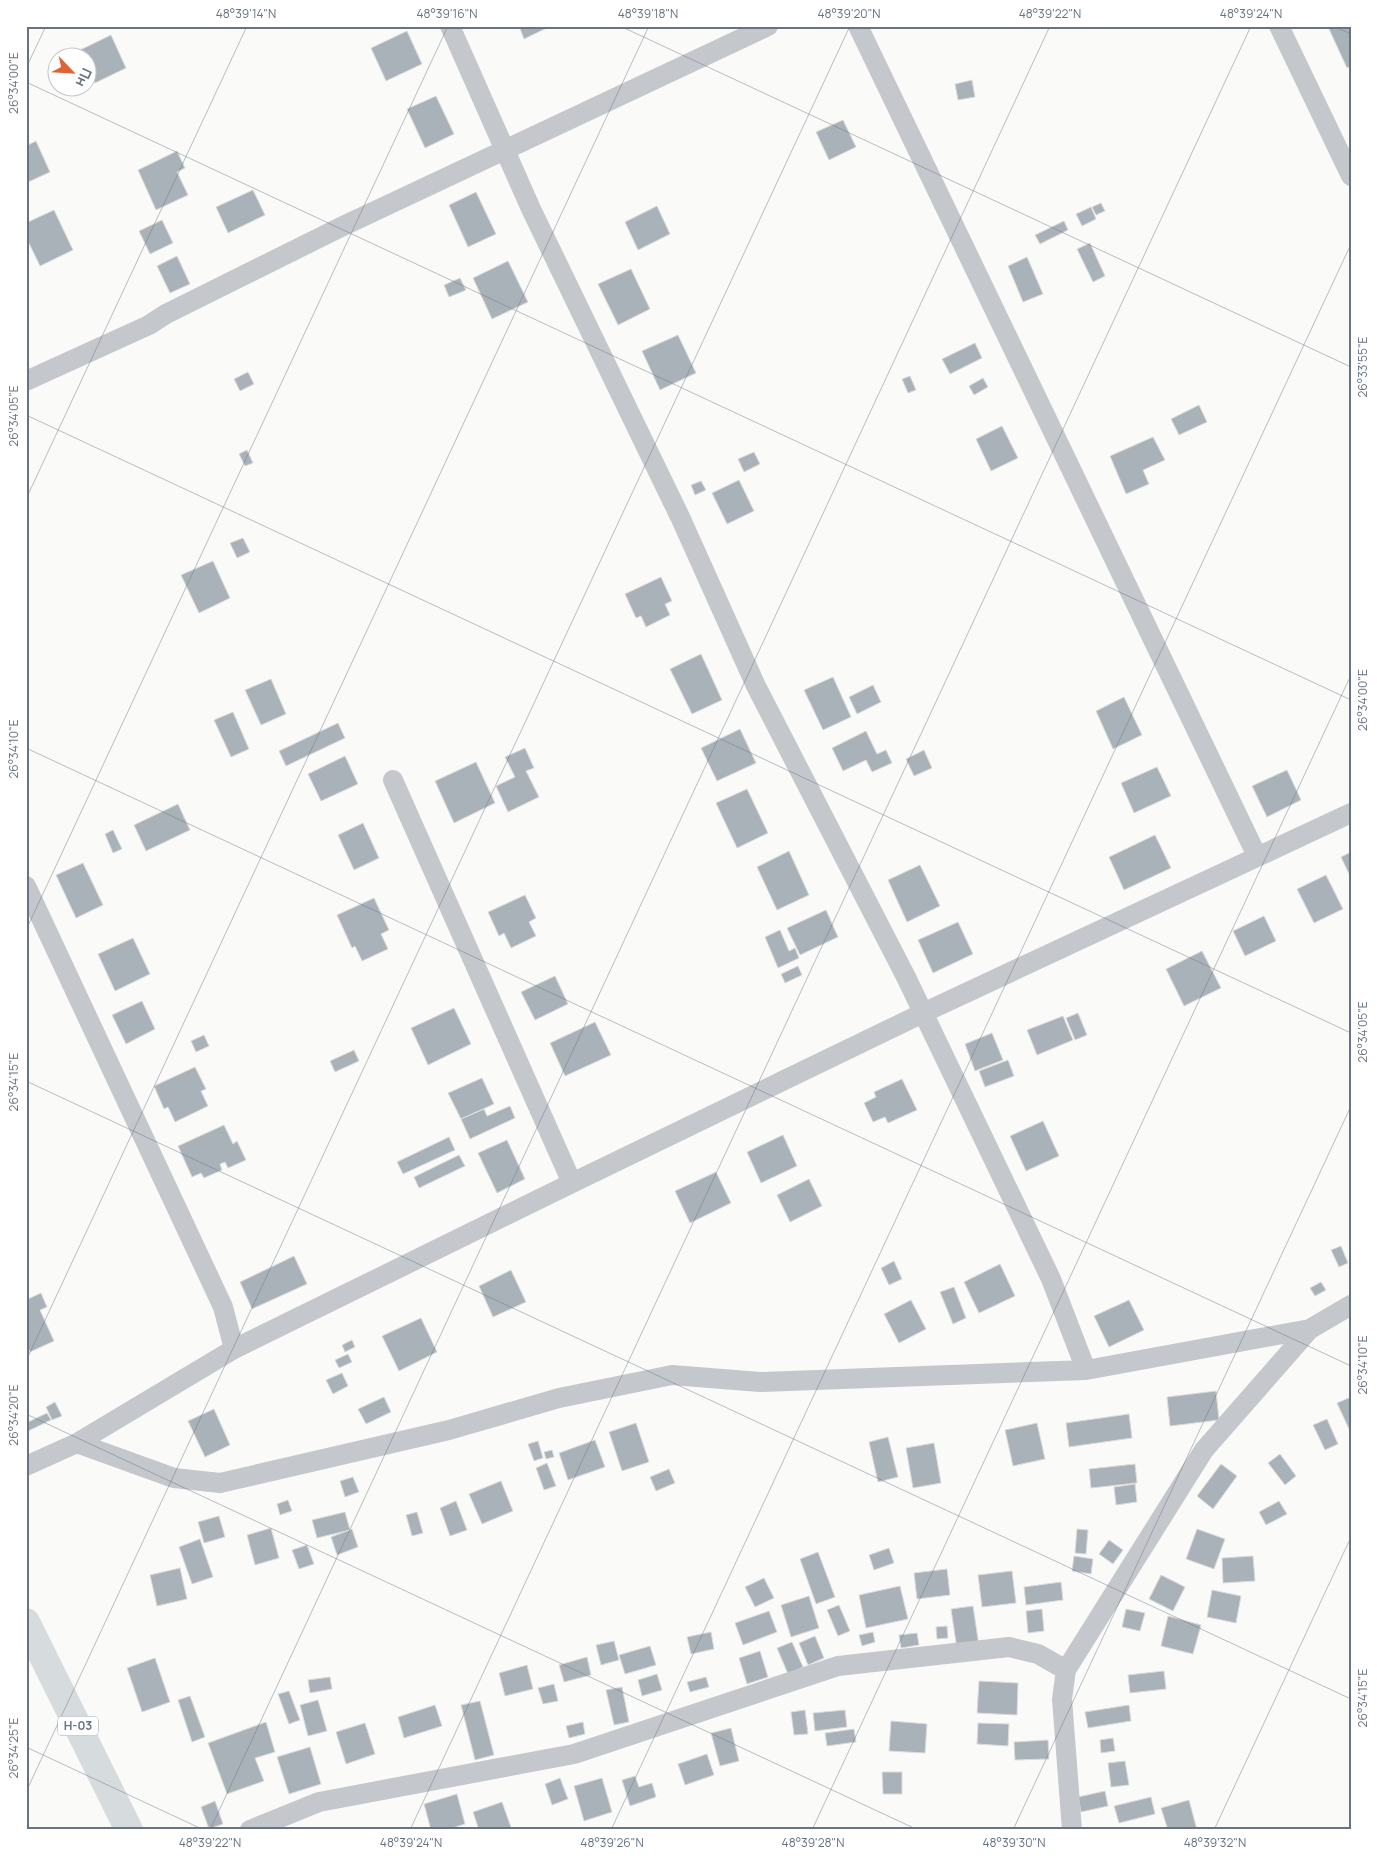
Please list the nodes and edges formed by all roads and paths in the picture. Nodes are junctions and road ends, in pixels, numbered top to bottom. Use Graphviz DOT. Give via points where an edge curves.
graph roads {
  1 [pos="450,26"];
  2 [pos="768,26"];
  3 [pos="858,26"];
  4 [pos="1279,26"];
  5 [pos="505,151"];
  6 [pos="1351,176"];
  7 [pos="26,381"];
  8 [pos="393,780"];
  9 [pos="1351,812"];
  10 [pos="1257,856"];
  11 [pos="26,886"];
  12 [pos="923,1014"];
  13 [pos="572,1183"];
  14 [pos="1351,1306"];
  15 [pos="1310,1329"];
  16 [pos="234,1349"];
  17 [pos="1086,1370"];
  18 [pos="77,1444"];
  19 [pos="26,1466"];
  20 [pos="26,1622"];
  21 [pos="1066,1670"];
  22 [pos="129,1830"];
  23 [pos="250,1830"];
  24 [pos="1072,1830"];
  1 -- 5 [label="street"];
  2 -- 5 [label="street"];
  3 -- 10 [label="street"];
  4 -- 6 [label="street"];
  5 -- 7 [label="street" via="332,232 149,325"];
  5 -- 12 [label="street" via="681,519 756,686"];
  8 -- 13 [label="street"];
  9 -- 10 [label="street"];
  10 -- 12 [label="street"];
  11 -- 16 [label="street" via="223,1306"];
  12 -- 13 [label="street"];
  12 -- 17 [label="street" via="1051,1279"];
  13 -- 16 [label="street"];
  14 -- 15 [label="street"];
  15 -- 17 [label="street"];
  15 -- 21 [label="street" via="1204,1450"];
  16 -- 18 [label="street"];
  17 -- 18 [label="street" via="760,1382 672,1375 560,1398 449,1430 220,1483 174,1478"];
  18 -- 19 [label="street"];
  20 -- 22 [label="main road, Н-03"];
  21 -- 23 [label="street" via="1038,1654 1009,1647 838,1666 574,1754 319,1802"];
  21 -- 24 [label="street" via="1062,1699"];
}
